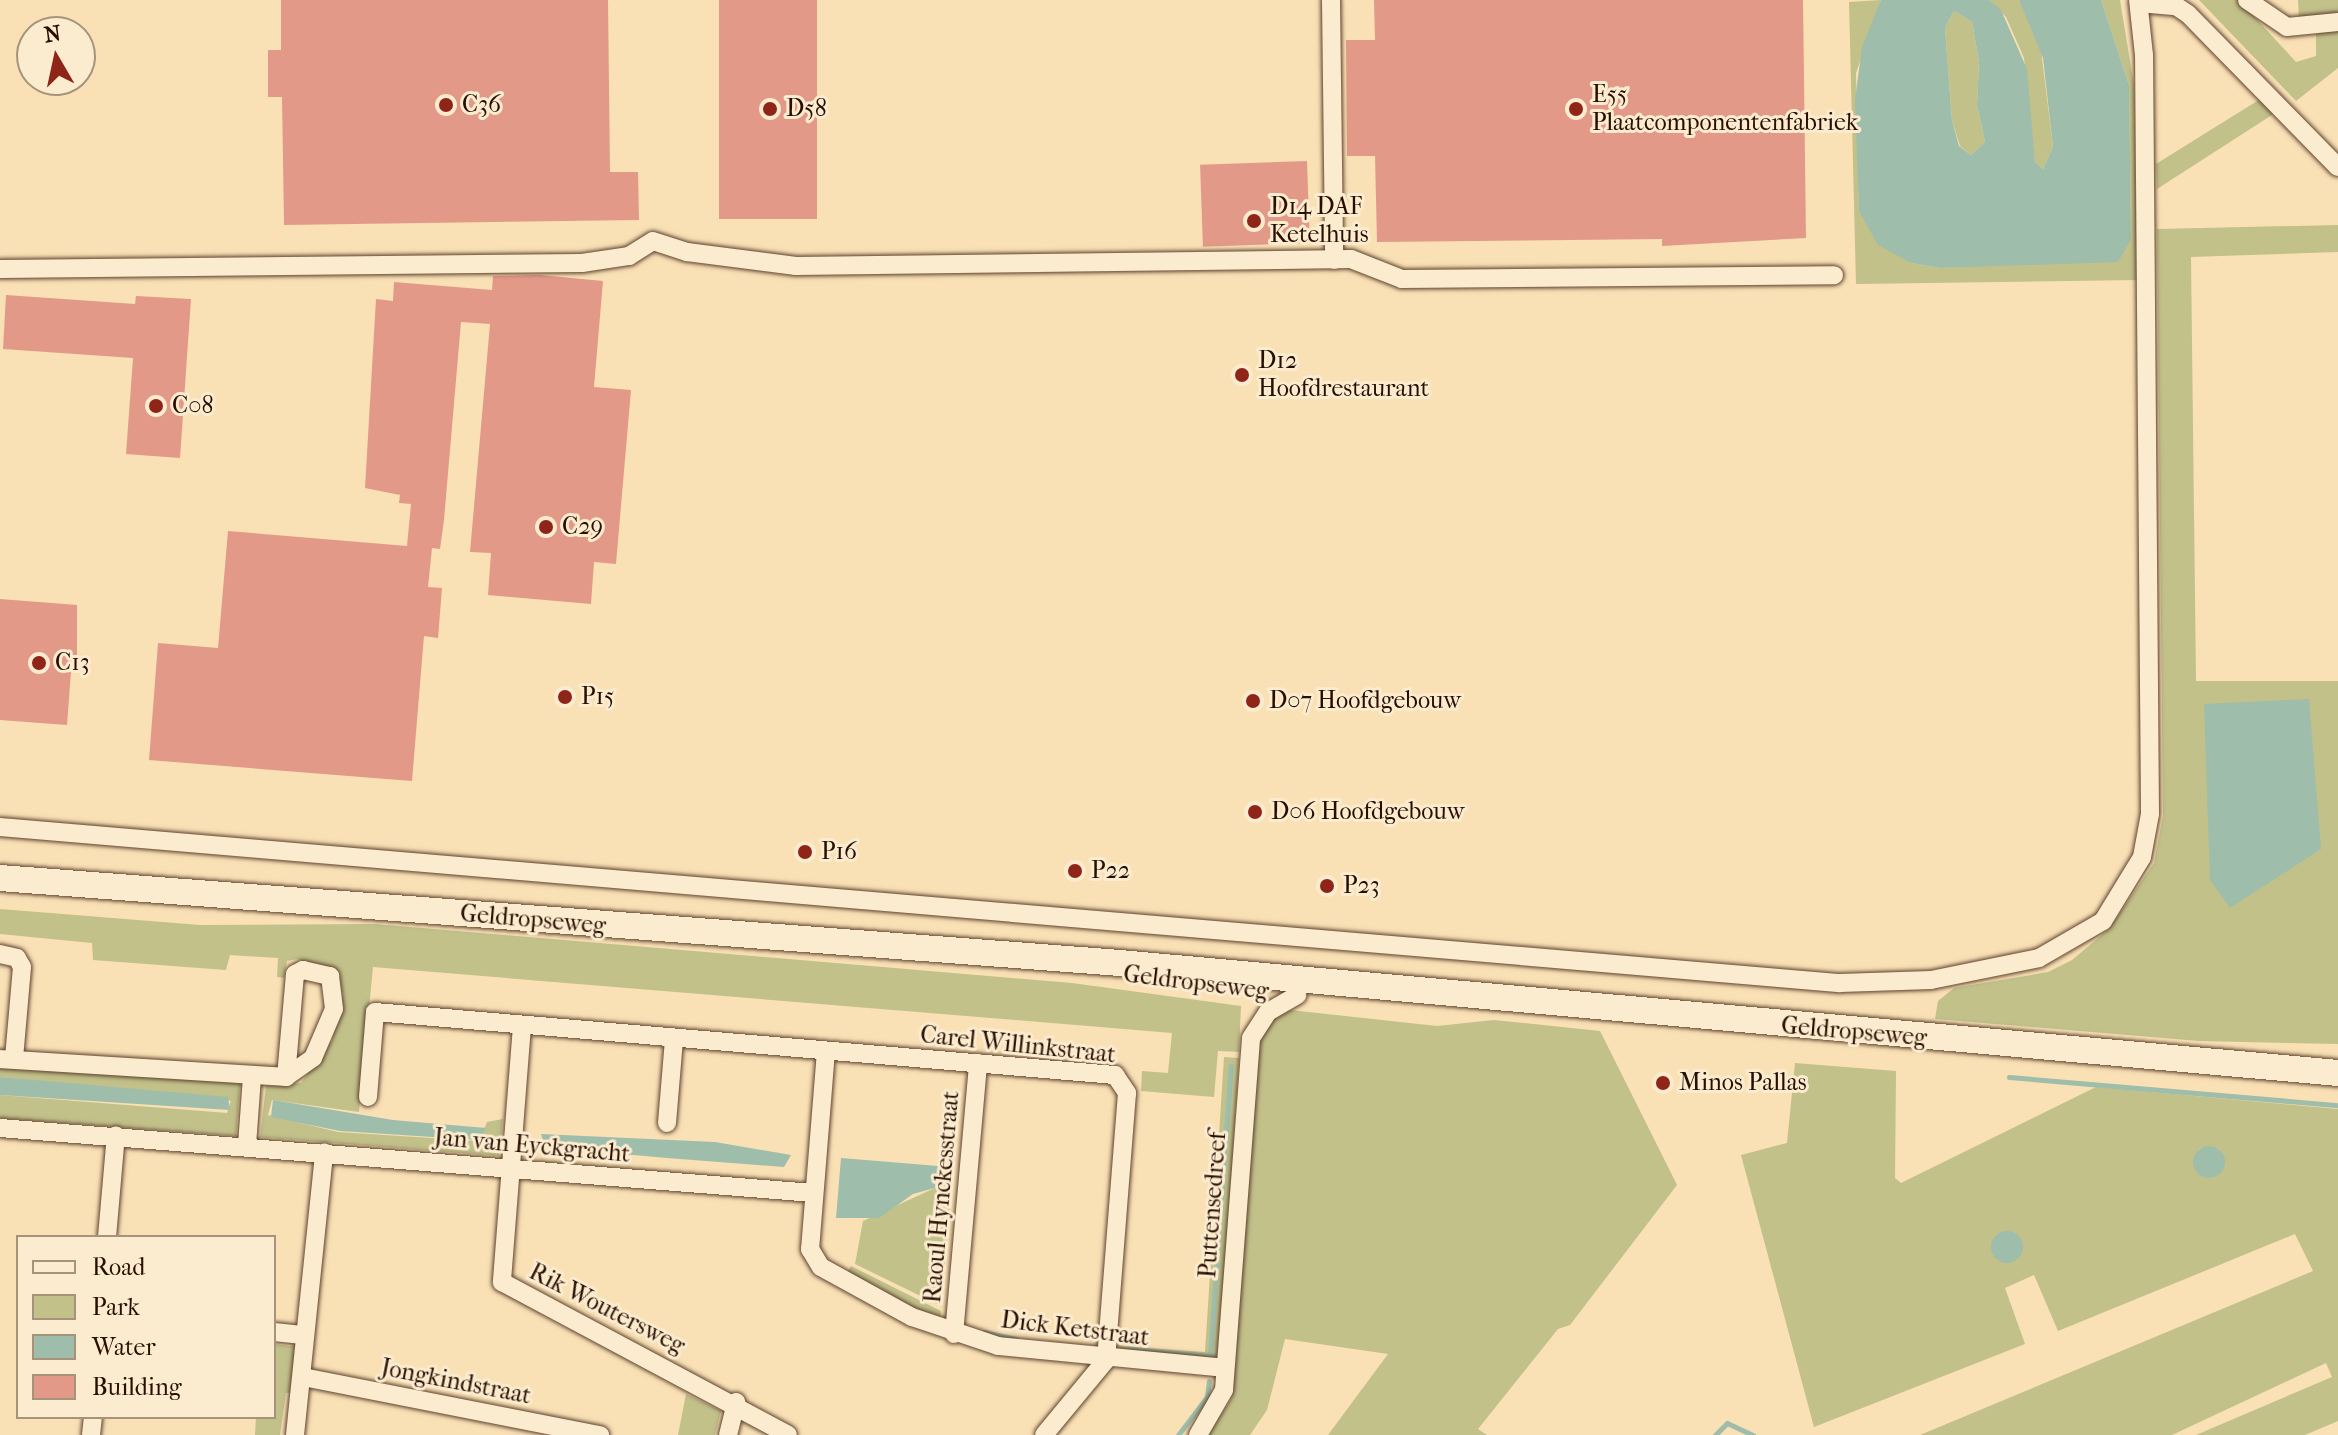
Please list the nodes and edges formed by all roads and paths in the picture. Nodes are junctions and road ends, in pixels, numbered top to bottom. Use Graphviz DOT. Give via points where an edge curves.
graph roads {
  1 [pos="1331,0"];
  2 [pos="2247,0"];
  3 [pos="2138,2"];
  4 [pos="2338,22"];
  5 [pos="2338,167"];
  6 [pos="1334,260"];
  7 [pos="0,269"];
  8 [pos="1834,275"];
  9 [pos="0,827"];
  10 [pos="0,878"];
  11 [pos="0,954"];
  12 [pos="1065,963"];
  13 [pos="1298,995"];
  14 [pos="1424,995"];
  15 [pos="522,1026"];
  16 [pos="674,1039"];
  17 [pos="826,1051"];
  18 [pos="7,1059"];
  19 [pos="978,1063"];
  20 [pos="2338,1073"];
  21 [pos="252,1077"];
  22 [pos="286,1077"];
  23 [pos="368,1097"];
  24 [pos="667,1123"];
  25 [pos="0,1128"];
  26 [pos="116,1135"];
  27 [pos="247,1145"];
  28 [pos="324,1152"];
  29 [pos="510,1169"];
  30 [pos="813,1193"];
  31 [pos="107,1235"];
  32 [pos="276,1332"];
  33 [pos="954,1334"];
  34 [pos="305,1335"];
  35 [pos="1106,1360"];
  36 [pos="1225,1368"];
  37 [pos="303,1377"];
  38 [pos="736,1402"];
  39 [pos="295,1435"];
  40 [pos="600,1435"];
  41 [pos="728,1435"];
  42 [pos="788,1435"];
  43 [pos="1044,1435"];
  44 [pos="1198,1435"];
  1 -- 6 [label="street"];
  2 -- 4 [label="street" via="2287,27"];
  3 -- 5 [label="street" via="2176,6 2188,14"];
  3 -- 9 [label="street" via="2150,814 2142,857 2103,921 2039,958 1931,980 1840,983"];
  6 -- 7 [label="street" via="796,266 687,252 653,241 629,256 582,263"];
  6 -- 8 [label="street" via="1351,259 1402,279"];
  10 -- 12 [label="main road, Geldropseweg"];
  11 -- 18 [label="street" via="17,958 22,967"];
  12 -- 13 [label="main road, Geldropseweg"];
  12 -- 14 [label="main road, Geldropseweg"];
  13 -- 14 [label="main road, Geldropseweg"];
  13 -- 36 [label="street, Puttensedreef" via="1261,1019 1248,1055"];
  14 -- 20 [label="main road, Geldropseweg" via="1697,1025"];
  15 -- 16 [label="street, Carel Willinkstraat"];
  15 -- 23 [label="street, Carel Willinkstraat" via="375,1012"];
  15 -- 29 [label="street"];
  16 -- 17 [label="street, Carel Willinkstraat"];
  16 -- 24 [label="street"];
  17 -- 19 [label="street, Carel Willinkstraat"];
  17 -- 30 [label="street, Dick Ketstraat"];
  18 -- 21 [label="street"];
  19 -- 33 [label="street, Raoul Hynckesstraat"];
  19 -- 35 [label="street, Carel Willinkstraat" via="1115,1075 1125,1082"];
  21 -- 22 [label="street"];
  21 -- 27 [label="street"];
  22 -- 22 [label="street" via="305,1068 323,1041 334,1009 330,976 295,974"];
  25 -- 26 [label="street, Jan van Eyckgracht"];
  26 -- 27 [label="street, Jan van Eyckgracht"];
  26 -- 31 [label="street"];
  27 -- 28 [label="street, Jan van Eyckgracht"];
  28 -- 29 [label="street, Jan van Eyckgracht"];
  28 -- 34 [label="street"];
  29 -- 30 [label="street, Jan van Eyckgracht"];
  29 -- 38 [label="street, Rik Woutersweg" via="502,1282"];
  30 -- 33 [label="street, Dick Ketstraat" via="810,1249 821,1267"];
  32 -- 34 [label="street"];
  33 -- 35 [label="street, Dick Ketstraat" via="1037,1354"];
  34 -- 37 [label="street"];
  35 -- 36 [label="street, Dick Ketstraat"];
  35 -- 43 [label="street"];
  36 -- 44 [label="street, Puttensedreef" via="1219,1408"];
  37 -- 39 [label="street"];
  37 -- 40 [label="street, Jongkindstraat"];
  38 -- 41 [label="street"];
  38 -- 42 [label="street, Rik Woutersweg"];
}
